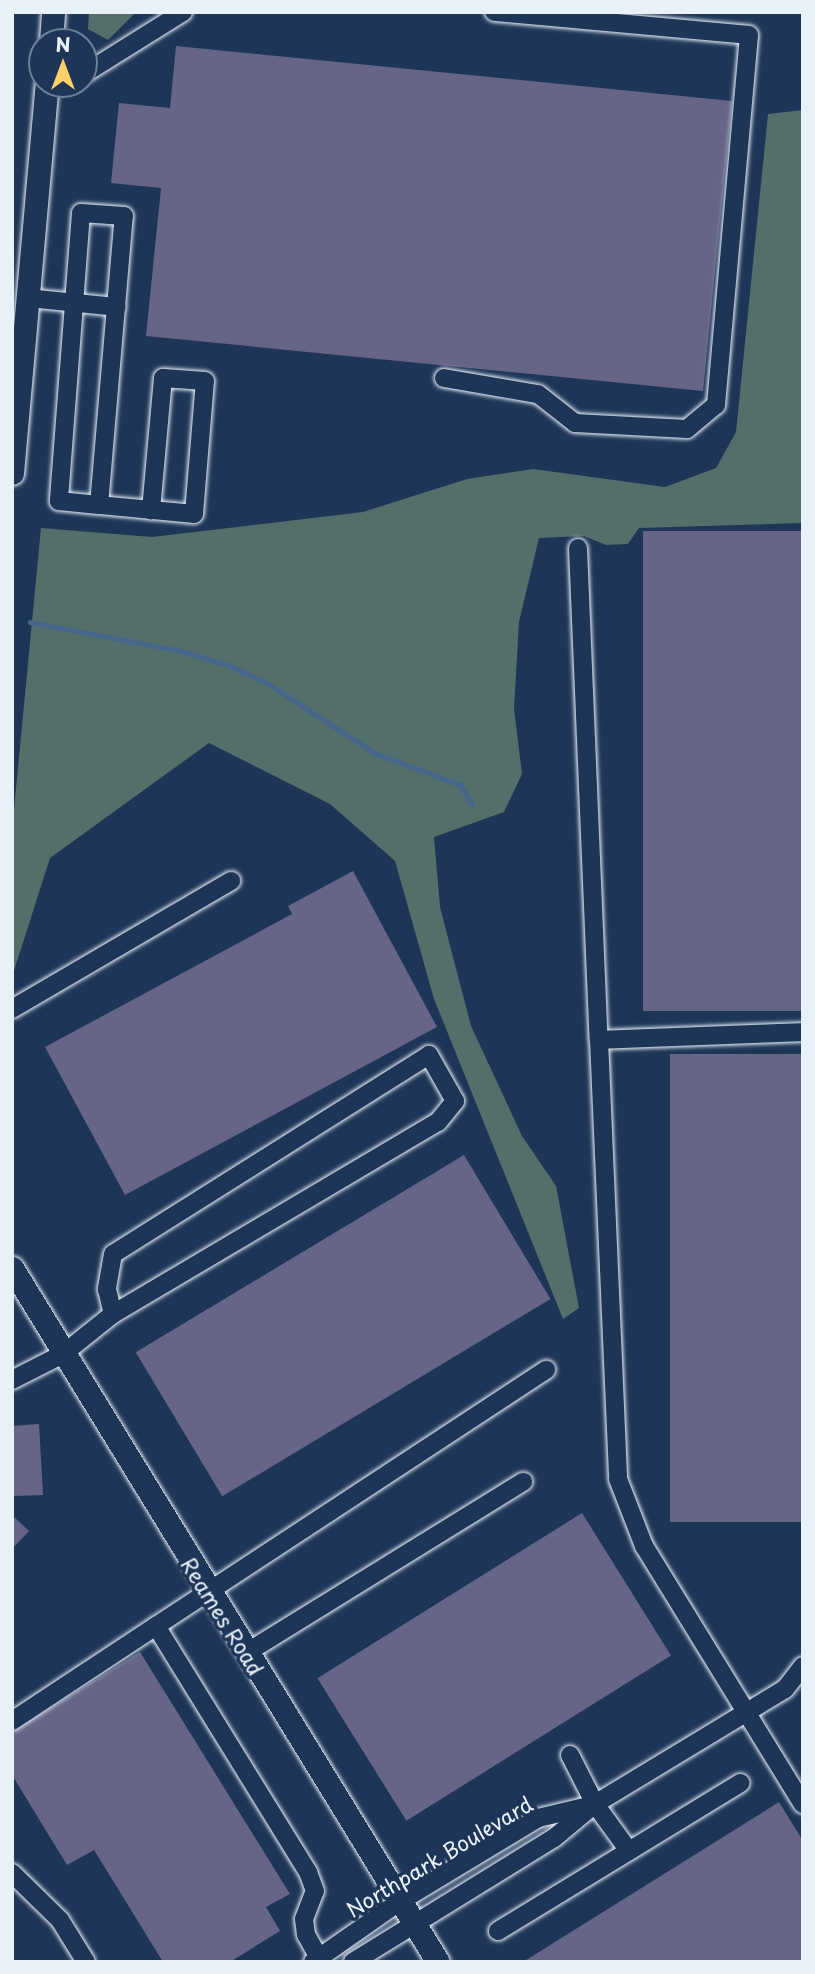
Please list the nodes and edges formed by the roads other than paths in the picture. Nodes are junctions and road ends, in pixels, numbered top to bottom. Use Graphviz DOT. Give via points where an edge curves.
graph roads {
  1 [pos="183,12"];
  2 [pos="494,12"];
  3 [pos="98,65"];
  4 [pos="46,98"];
  5 [pos="28,298"];
  6 [pos="75,303"];
  7 [pos="117,307"];
  8 [pos="444,378"];
  9 [pos="12,473"];
  10 [pos="99,505"];
  11 [pos="151,510"];
  12 [pos="578,548"];
  13 [pos="231,881"];
  14 [pos="12,1009"];
  15 [pos="803,1032"];
  16 [pos="599,1040"];
  17 [pos="12,1268"];
  18 [pos="113,1314"];
  19 [pos="63,1354"];
  20 [pos="546,1370"];
  21 [pos="12,1380"];
  22 [pos="523,1482"];
  23 [pos="210,1594"];
  24 [pos="156,1626"];
  25 [pos="246,1653"];
  26 [pos="802,1666"];
  27 [pos="747,1712"];
  28 [pos="12,1721"];
  29 [pos="570,1755"];
  30 [pos="740,1783"];
  31 [pos="595,1804"];
  32 [pos="803,1804"];
  33 [pos="629,1851"];
  34 [pos="12,1873"];
  35 [pos="399,1902"];
  36 [pos="414,1923"];
  37 [pos="498,1931"];
  38 [pos="316,1960"];
  39 [pos="86,1962"];
  40 [pos="353,1962"];
  41 [pos="438,1962"];
  1 -- 3 [label="street"];
  2 -- 8 [label="street" via="749,35 716,405 687,429 575,423 538,394"];
  4 -- 5 [label="main road"];
  5 -- 6 [label="street"];
  5 -- 9 [label="main road"];
  6 -- 7 [label="street"];
  6 -- 7 [label="street" via="81,213 124,216"];
  6 -- 10 [label="street" via="59,501"];
  7 -- 10 [label="street"];
  10 -- 11 [label="street"];
  11 -- 11 [label="street" via="194,514 205,381 163,378"];
  12 -- 16 [label="street"];
  13 -- 14 [label="street"];
  15 -- 16 [label="street"];
  16 -- 27 [label="street" via="618,1479 644,1546"];
  17 -- 19 [label="main road, Reames Road"];
  18 -- 18 [label="street" via="438,1122 455,1101 429,1055 113,1254 107,1290"];
  18 -- 19 [label="street"];
  19 -- 21 [label="street"];
  19 -- 23 [label="main road, Reames Road"];
  20 -- 23 [label="street"];
  22 -- 25 [label="street"];
  23 -- 24 [label="street"];
  23 -- 25 [label="main road, Reames Road"];
  24 -- 28 [label="street"];
  24 -- 38 [label="street" via="308,1872 315,1891 304,1919"];
  25 -- 35 [label="main road, Reames Road"];
  26 -- 27 [label="street, Northpark Boulevard" via="785,1689"];
  27 -- 31 [label="street, Northpark Boulevard"];
  27 -- 32 [label="street"];
  29 -- 31 [label="street"];
  30 -- 33 [label="street"];
  31 -- 33 [label="street"];
  31 -- 35 [label="street, Northpark Boulevard" via="538,1818"];
  31 -- 36 [label="street, Northpark Boulevard" via="544,1844"];
  33 -- 37 [label="street"];
  34 -- 39 [label="street" via="60,1920"];
  35 -- 36 [label="main road, Reames Road"];
  35 -- 38 [label="street, Northpark Boulevard"];
  36 -- 40 [label="street, Northpark Boulevard"];
  36 -- 41 [label="main road, Reames Road"];
}
